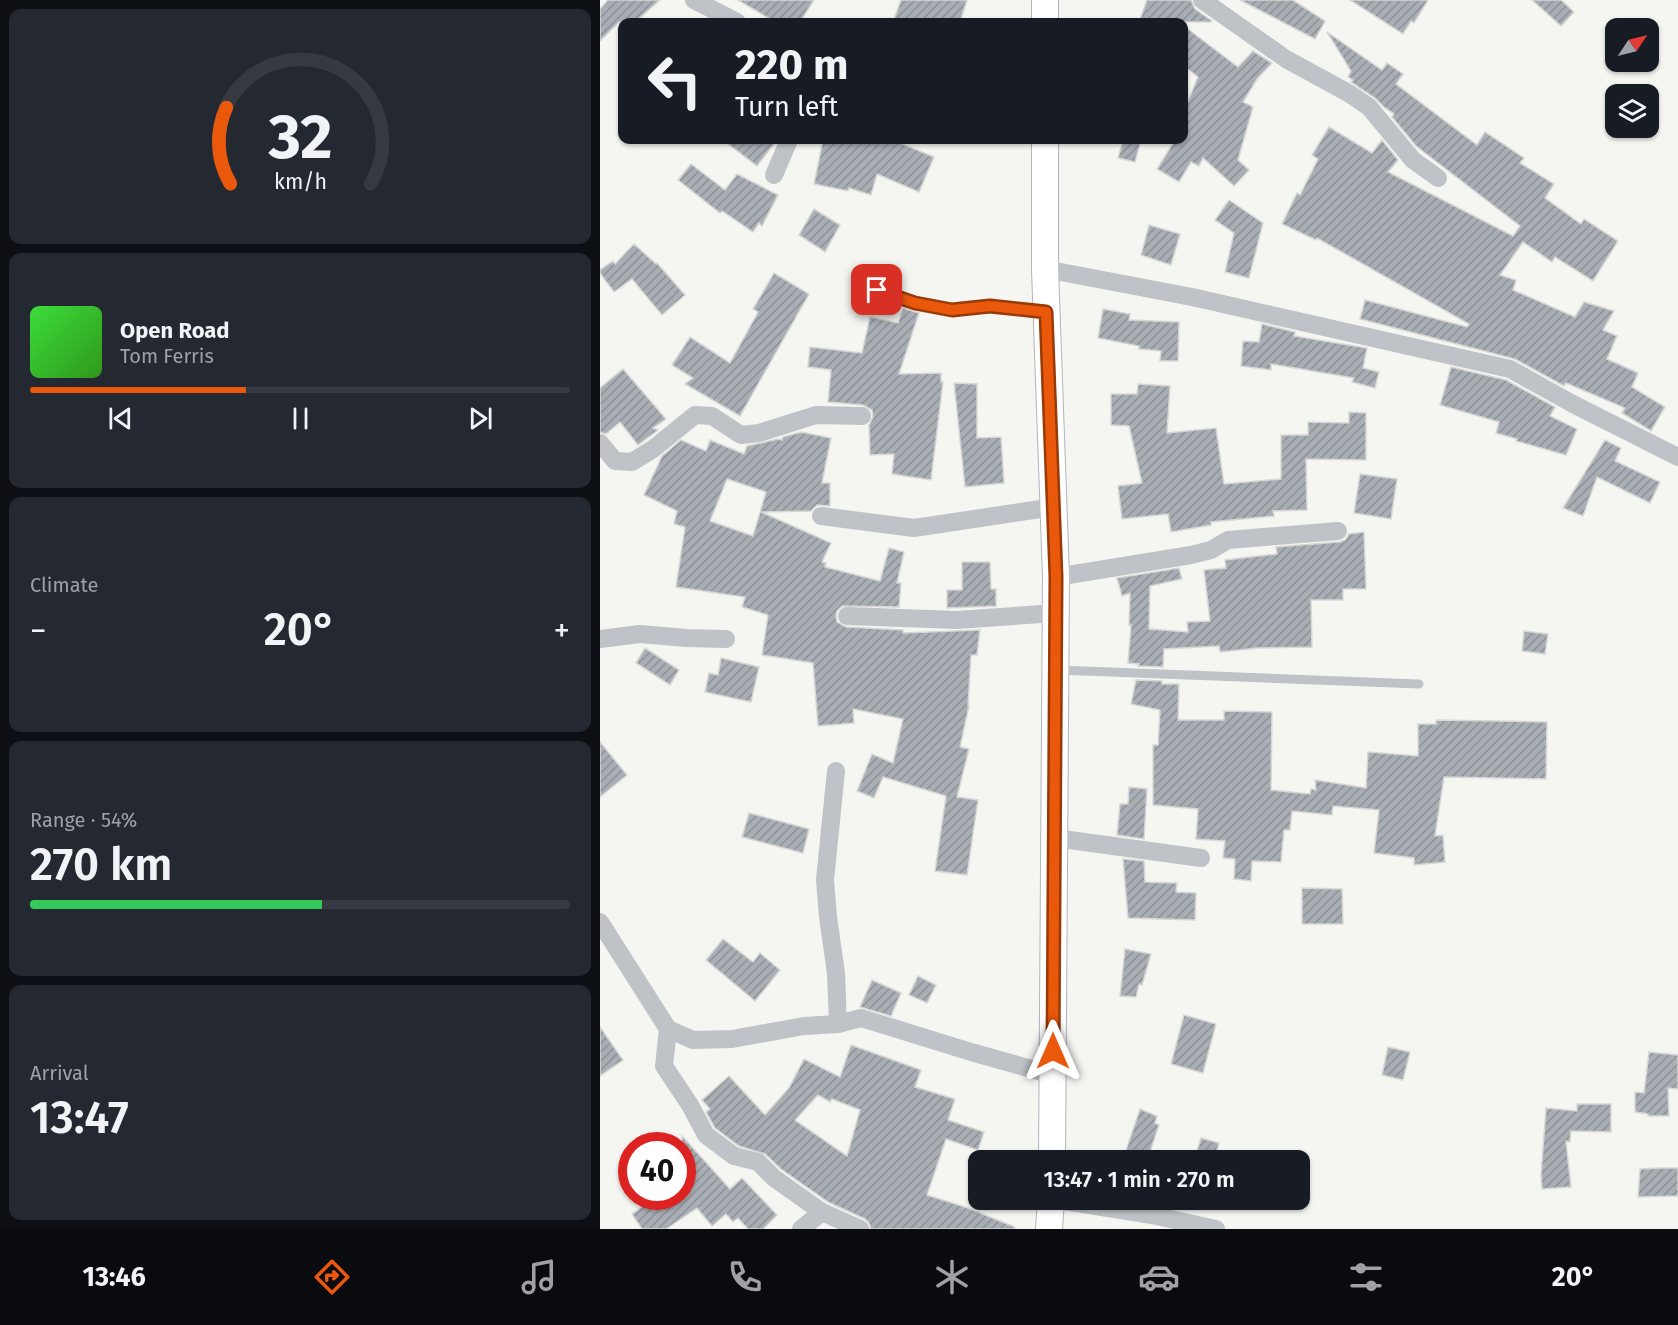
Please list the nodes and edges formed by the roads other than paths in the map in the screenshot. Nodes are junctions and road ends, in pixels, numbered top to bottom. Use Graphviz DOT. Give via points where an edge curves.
graph roads {
  1 [pos="694,0"];
  2 [pos="1045,0"];
  3 [pos="1202,0"];
  4 [pos="717,18"];
  5 [pos="1045,18"];
  6 [pos="787,144"];
  7 [pos="1045,144"];
  8 [pos="774,175"];
  9 [pos="1438,178"];
  10 [pos="1045,269"];
  11 [pos="858,284"];
  12 [pos="1046,312"];
  13 [pos="862,416"];
  14 [pos="600,443"];
  15 [pos="1678,457"];
  16 [pos="1054,507"];
  17 [pos="821,516"];
  18 [pos="1338,531"];
  19 [pos="1056,577"];
  20 [pos="1056,613"];
  21 [pos="847,616"];
  22 [pos="600,639"];
  23 [pos="726,639"];
  24 [pos="1055,670"];
  25 [pos="1419,684"];
  26 [pos="836,771"];
  27 [pos="1055,838"];
  28 [pos="1201,858"];
  29 [pos="600,922"];
  30 [pos="838,1023"];
  31 [pos="668,1029"];
  32 [pos="1053,1075"];
  33 [pos="1052,1150"];
  34 [pos="1050,1210"];
  35 [pos="1121,1210"];
  36 [pos="822,1212"];
  37 [pos="801,1229"];
  38 [pos="860,1229"];
  39 [pos="1049,1229"];
  40 [pos="1216,1229"];
  1 -- 4 [label="street"];
  2 -- 5 [label="street"];
  3 -- 9 [label="street" via="1287,59 1369,107 1413,160"];
  6 -- 8 [label="street"];
  7 -- 10 [label="street"];
  10 -- 12 [label="street"];
  10 -- 15 [label="street" via="1192,297 1510,369"];
  11 -- 12 [label="lane" via="915,303 952,310 990,306"];
  12 -- 16 [label="street"];
  13 -- 14 [label="street" via="816,415 741,435 712,416 695,415 632,462 615,460"];
  16 -- 17 [label="street" via="914,528"];
  16 -- 19 [label="street"];
  18 -- 19 [label="street" via="1228,540 1191,555"];
  19 -- 20 [label="street"];
  20 -- 21 [label="street" via="957,620"];
  20 -- 24 [label="street"];
  22 -- 23 [label="street" via="640,634"];
  24 -- 25 [label="lane"];
  24 -- 27 [label="street"];
  26 -- 30 [label="street" via="825,880"];
  27 -- 28 [label="street"];
  27 -- 32 [label="street"];
  29 -- 31 [label="street"];
  30 -- 31 [label="street" via="732,1039 693,1040"];
  30 -- 32 [label="street" via="861,1018"];
  31 -- 36 [label="street" via="664,1066 706,1135 734,1156 758,1162"];
  32 -- 33 [label="street"];
  34 -- 39 [label="street"];
  35 -- 40 [label="street"];
  36 -- 37 [label="street"];
  36 -- 38 [label="street"];
}
